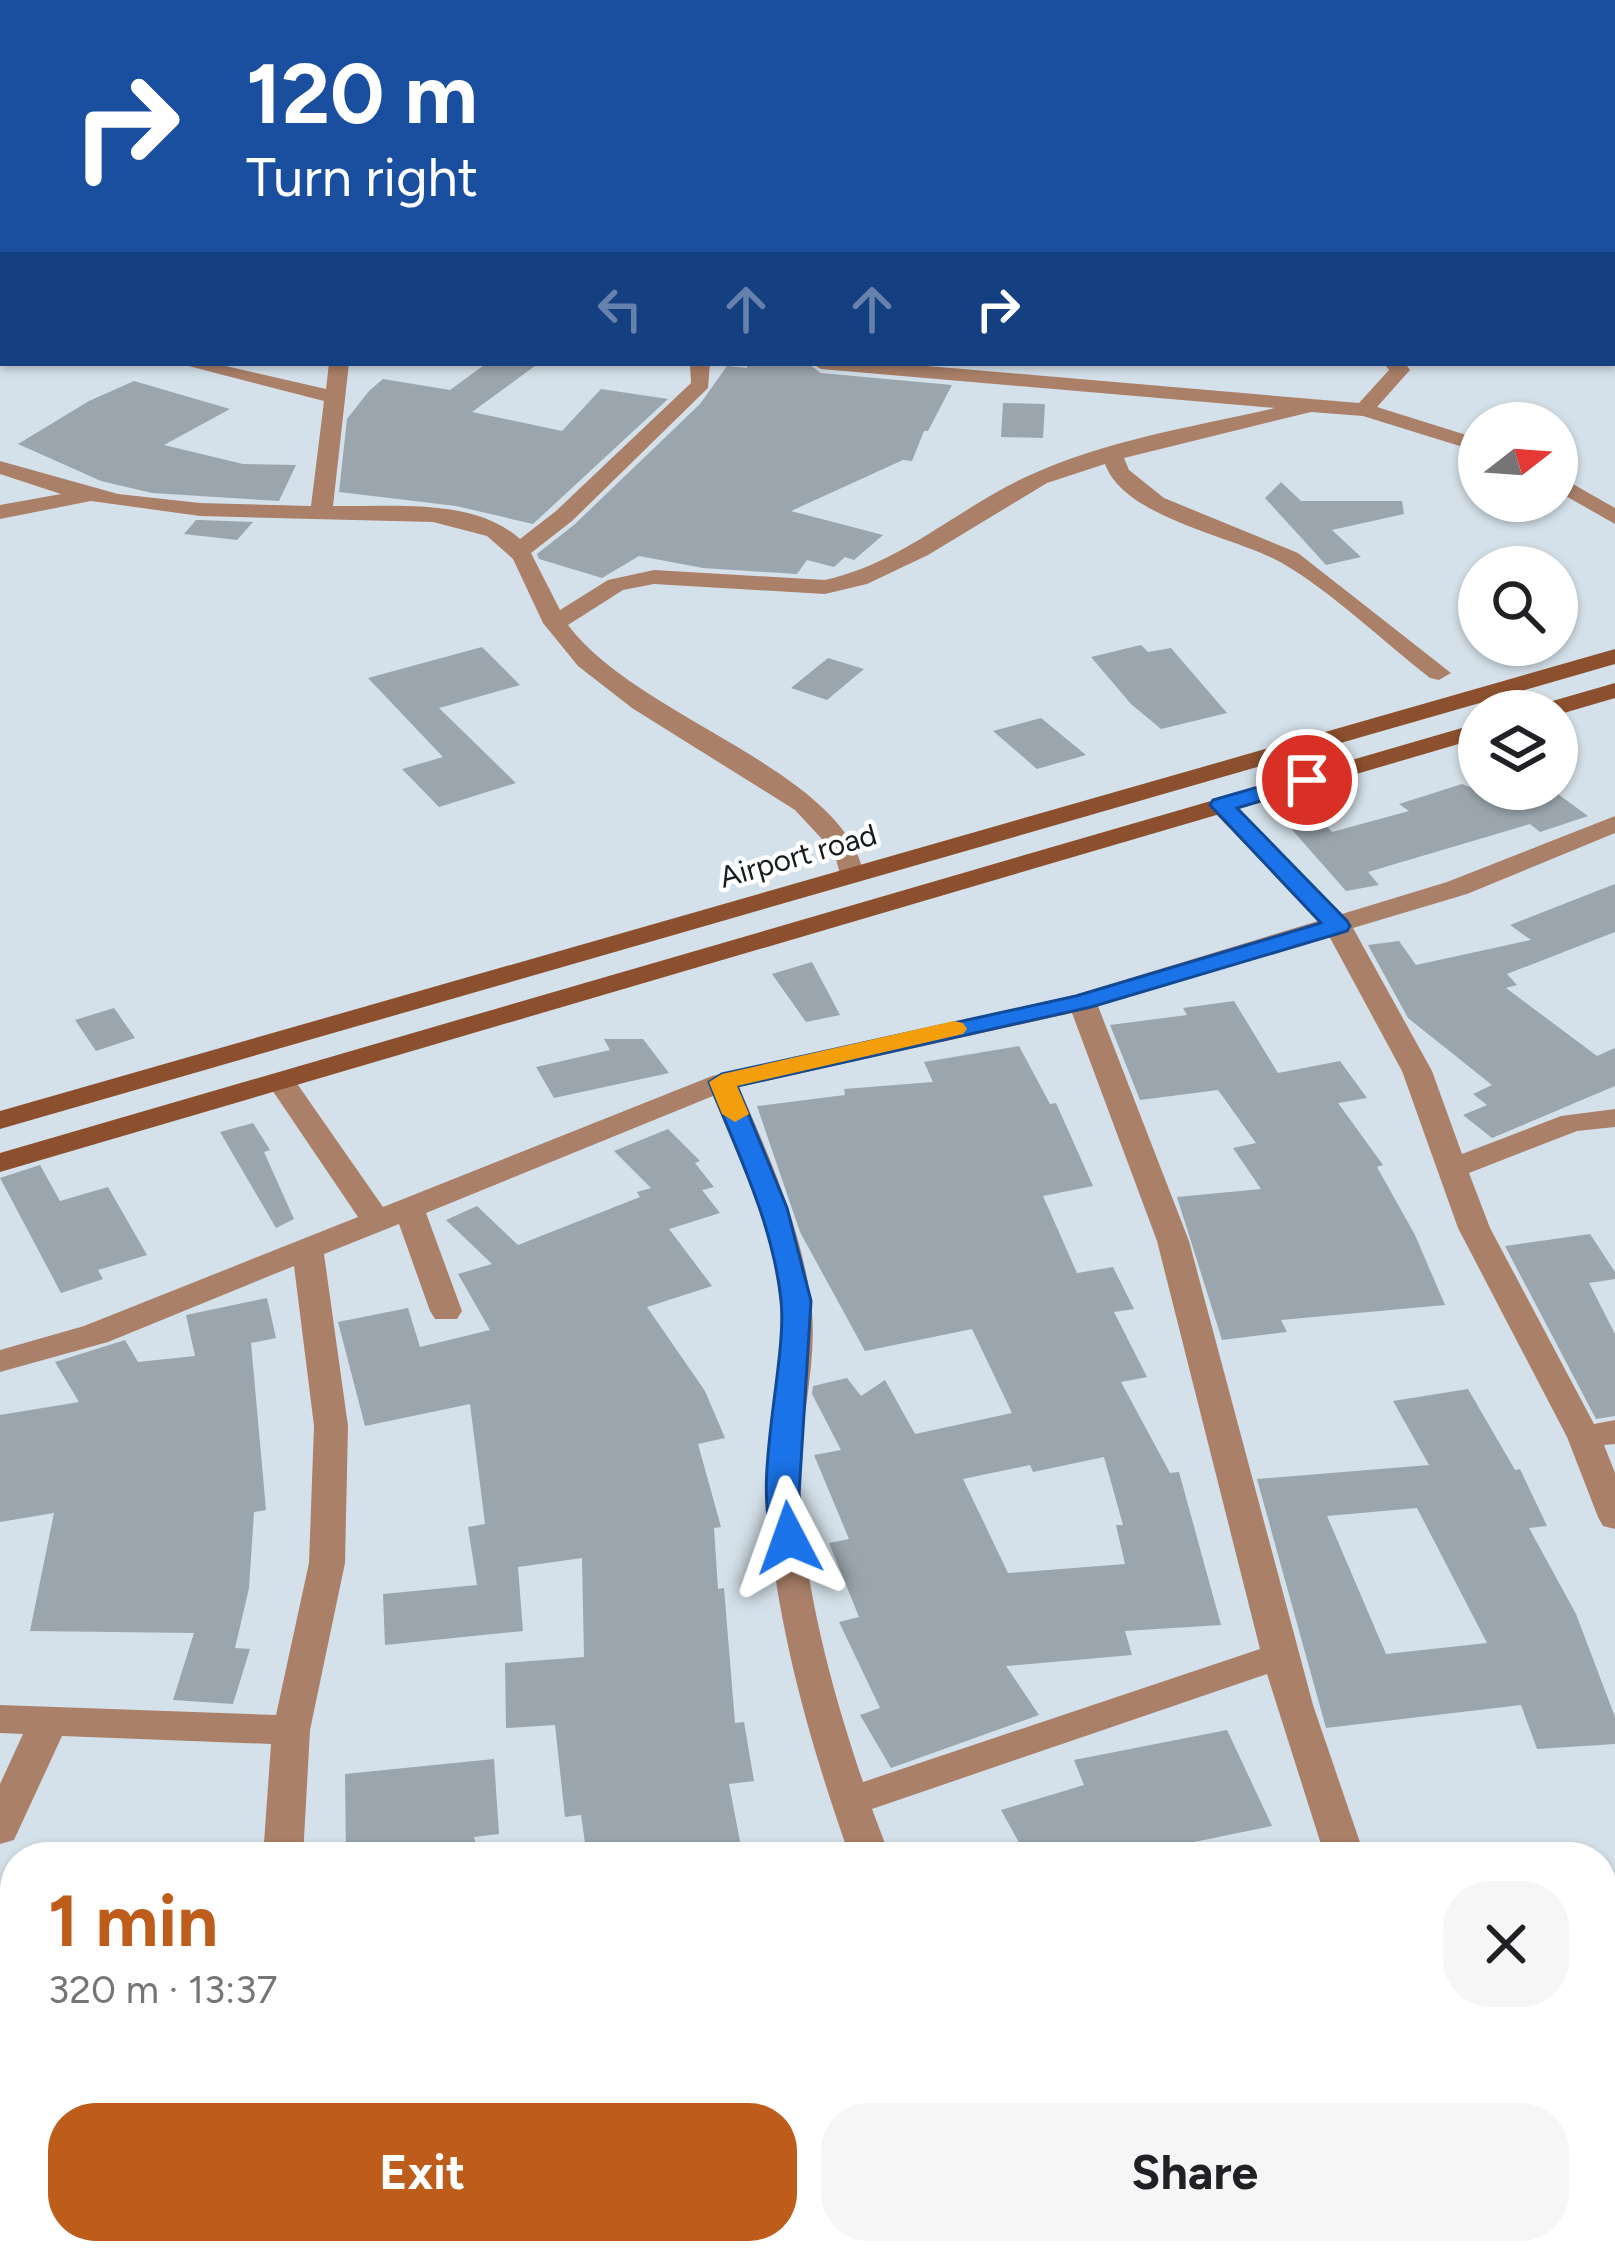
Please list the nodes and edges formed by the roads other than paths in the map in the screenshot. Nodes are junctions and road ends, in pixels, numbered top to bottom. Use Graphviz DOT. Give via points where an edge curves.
graph roads {
  1 [pos="1188,0"];
  2 [pos="1222,0"];
  3 [pos="200,366"];
  4 [pos="339,366"];
  5 [pos="700,366"];
  6 [pos="852,366"];
  7 [pos="1397,366"];
  8 [pos="336,398"];
  9 [pos="1311,404"];
  10 [pos="1365,410"];
  11 [pos="1458,439"];
  12 [pos="1112,454"];
  13 [pos="0,467"];
  14 [pos="95,495"];
  15 [pos="1578,495"];
  16 [pos="0,512"];
  17 [pos="321,513"];
  18 [pos="1615,517"];
  19 [pos="518,552"];
  20 [pos="555,622"];
  21 [pos="1615,656"];
  22 [pos="1558,672"];
  23 [pos="1439,673"];
  24 [pos="1604,694"];
  25 [pos="1458,736"];
  26 [pos="1221,805"];
  27 [pos="1602,829"];
  28 [pos="1615,853"];
  29 [pos="851,875"];
  30 [pos="1338,926"];
  31 [pos="1082,1002"];
  32 [pos="281,1082"];
  33 [pos="722,1082"];
  34 [pos="1615,1118"];
  35 [pos="0,1120"];
  36 [pos="0,1162"];
  37 [pos="1452,1169"];
  38 [pos="407,1206"];
  39 [pos="375,1219"];
  40 [pos="308,1251"];
  41 [pos="446,1311"];
  42 [pos="0,1360"];
  43 [pos="1599,1435"];
  44 [pos="1615,1517"];
  45 [pos="1280,1656"];
  46 [pos="54,1718"];
  47 [pos="0,1719"];
  48 [pos="291,1730"];
  49 [pos="849,1802"];
  50 [pos="0,1829"];
  51 [pos="284,1842"];
  52 [pos="864,1842"];
  53 [pos="1339,1842"];
  1 -- 2 [label="street"];
  3 -- 8 [label="street"];
  4 -- 8 [label="street"];
  5 -- 19 [label="street" via="700,384"];
  6 -- 9 [label="street"];
  7 -- 10 [label="street" via="1394,380"];
  8 -- 17 [label="street"];
  9 -- 10 [label="street"];
  9 -- 12 [label="street"];
  10 -- 11 [label="street"];
  12 -- 20 [label="street" via="981,507 884,572 852,584 654,578 616,585"];
  12 -- 23 [label="street" via="1119,473 1156,503 1290,558"];
  13 -- 14 [label="street"];
  14 -- 16 [label="street"];
  14 -- 17 [label="street" via="127,504"];
  15 -- 18 [label="street"];
  17 -- 19 [label="street" via="465,522 499,532"];
  19 -- 20 [label="street"];
  20 -- 29 [label="street" via="594,668 836,830 853,861"];
  21 -- 22 [label="main road, Airport road"];
  22 -- 24 [label="main road"];
  22 -- 29 [label="main road, Airport road"];
  25 -- 26 [label="main road"];
  26 -- 30 [label="street"];
  26 -- 32 [label="main road"];
  27 -- 28 [label="street"];
  27 -- 30 [label="street"];
  29 -- 35 [label="main road, Airport road"];
  30 -- 31 [label="street"];
  30 -- 37 [label="street" via="1417,1071"];
  31 -- 33 [label="street"];
  31 -- 45 [label="street" via="1174,1243"];
  32 -- 36 [label="main road"];
  32 -- 39 [label="street"];
  33 -- 38 [label="street"];
  33 -- 49 [label="street" via="773,1208 796,1301 783,1494 800,1625"];
  34 -- 37 [label="street" via="1573,1122"];
  37 -- 43 [label="street" via="1474,1228"];
  38 -- 39 [label="street"];
  38 -- 41 [label="street"];
  39 -- 40 [label="street"];
  40 -- 42 [label="street" via="96,1334"];
  40 -- 48 [label="street" via="331,1426 327,1563"];
  43 -- 44 [label="street"];
  45 -- 49 [label="street"];
  45 -- 53 [label="street" via="1307,1761"];
  46 -- 47 [label="street"];
  46 -- 48 [label="street"];
  46 -- 50 [label="street"];
  48 -- 51 [label="street"];
  49 -- 52 [label="street"];
}
